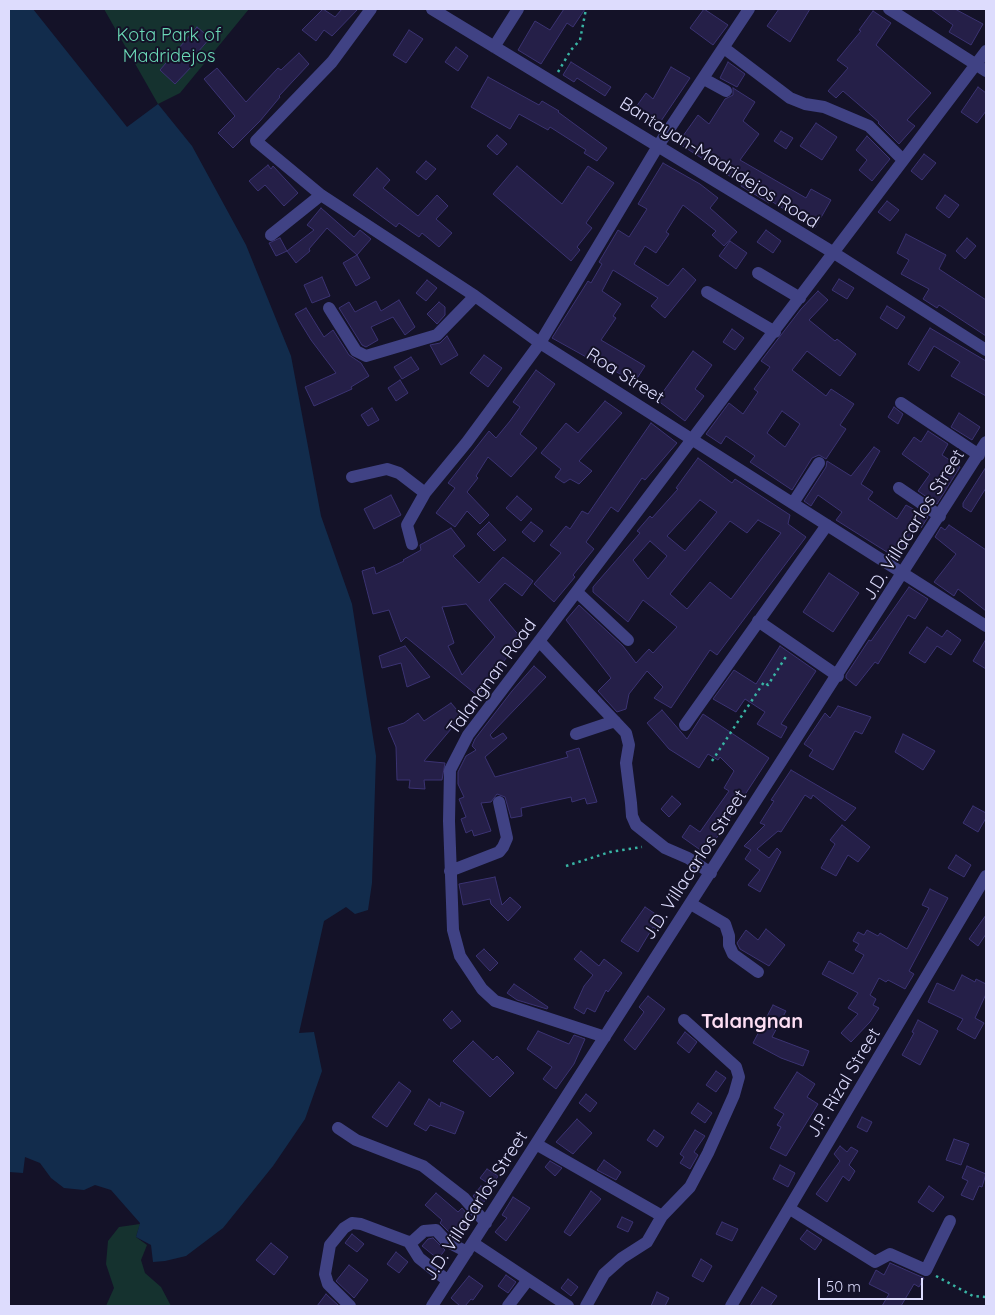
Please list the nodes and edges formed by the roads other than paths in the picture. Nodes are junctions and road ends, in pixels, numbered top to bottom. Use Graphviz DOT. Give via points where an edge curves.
graph roads {
  1 [pos="371,9"];
  2 [pos="432,9"];
  3 [pos="518,9"];
  4 [pos="748,9"];
  5 [pos="889,9"];
  6 [pos="494,47"];
  7 [pos="724,48"];
  8 [pos="986,51"];
  9 [pos="981,68"];
  10 [pos="704,79"];
  11 [pos="726,92"];
  12 [pos="658,146"];
  13 [pos="904,160"];
  14 [pos="321,195"];
  15 [pos="270,235"];
  16 [pos="834,253"];
  17 [pos="758,273"];
  18 [pos="707,292"];
  19 [pos="475,296"];
  20 [pos="800,298"];
  21 [pos="329,308"];
  22 [pos="775,332"];
  23 [pos="540,343"];
  24 [pos="986,350"];
  25 [pos="901,403"];
  26 [pos="693,440"];
  27 [pos="986,442"];
  28 [pos="978,455"];
  29 [pos="818,463"];
  30 [pos="352,477"];
  31 [pos="899,488"];
  32 [pos="425,493"];
  33 [pos="793,503"];
  34 [pos="940,516"];
  35 [pos="827,525"];
  36 [pos="412,544"];
  37 [pos="904,574"];
  38 [pos="577,592"];
  39 [pos="758,621"];
  40 [pos="986,626"];
  41 [pos="628,640"];
  42 [pos="539,641"];
  43 [pos="838,676"];
  44 [pos="615,721"];
  45 [pos="685,725"];
  46 [pos="576,734"];
  47 [pos="499,802"];
  48 [pos="450,871"];
  49 [pos="711,873"];
  50 [pos="986,876"];
  51 [pos="691,904"];
  52 [pos="758,972"];
  53 [pos="684,1020"];
  54 [pos="606,1037"];
  55 [pos="338,1128"];
  56 [pos="536,1144"];
  57 [pos="790,1208"];
  58 [pos="662,1216"];
  59 [pos="950,1221"];
  60 [pos="486,1223"];
  61 [pos="409,1242"];
  62 [pos="470,1247"];
  63 [pos="448,1281"];
  64 [pos="527,1281"];
  65 [pos="350,1306"];
  66 [pos="432,1306"];
  67 [pos="508,1306"];
  68 [pos="568,1306"];
  69 [pos="586,1306"];
  70 [pos="731,1306"];
  1 -- 14 [label="street, Roa Street" via="332,62 256,141"];
  2 -- 6 [label="street, Bantayan-Madridejos Road"];
  3 -- 6 [label="street"];
  4 -- 7 [label="street"];
  5 -- 9 [label="street"];
  6 -- 12 [label="street, Bantayan-Madridejos Road"];
  7 -- 10 [label="street"];
  7 -- 13 [label="street" via="790,98 824,107 869,126"];
  8 -- 9 [label="street, Talangnan Road"];
  9 -- 13 [label="street, Talangnan Road"];
  10 -- 11 [label="street"];
  10 -- 12 [label="street"];
  12 -- 16 [label="street, Bantayan-Madridejos Road"];
  12 -- 23 [label="street"];
  13 -- 16 [label="street, Talangnan Road"];
  14 -- 15 [label="street"];
  14 -- 19 [label="street, Roa Street"];
  16 -- 20 [label="street, Talangnan Road"];
  16 -- 24 [label="street, Bantayan-Madridejos Road"];
  17 -- 20 [label="street"];
  18 -- 22 [label="street"];
  19 -- 21 [label="street" via="437,335 366,356 356,351"];
  19 -- 23 [label="street, Roa Street"];
  20 -- 22 [label="street, Talangnan Road"];
  22 -- 26 [label="street, Talangnan Road"];
  23 -- 26 [label="street, Roa Street"];
  23 -- 32 [label="street"];
  25 -- 28 [label="street"];
  26 -- 33 [label="street, Roa Street"];
  26 -- 38 [label="street, Talangnan Road"];
  27 -- 28 [label="street, J.D. Villacarlos Street"];
  28 -- 34 [label="street, J.D. Villacarlos Street"];
  29 -- 33 [label="street"];
  30 -- 32 [label="street" via="387,469"];
  31 -- 34 [label="street"];
  32 -- 36 [label="street" via="407,525"];
  33 -- 35 [label="street, Roa Street"];
  34 -- 37 [label="street, J.D. Villacarlos Street"];
  35 -- 37 [label="street, Roa Street"];
  35 -- 39 [label="street"];
  37 -- 40 [label="street, Roa Street"];
  37 -- 43 [label="street, J.D. Villacarlos Street"];
  38 -- 41 [label="street"];
  38 -- 42 [label="street, Talangnan Road"];
  39 -- 43 [label="street"];
  39 -- 45 [label="street"];
  42 -- 44 [label="street"];
  42 -- 48 [label="street, Talangnan Road" via="468,735 450,770"];
  43 -- 49 [label="street, J.D. Villacarlos Street"];
  44 -- 46 [label="street"];
  44 -- 49 [label="street" via="626,733 629,745 626,763 632,816 636,825 661,845"];
  47 -- 48 [label="street" via="507,838 503,847 499,852"];
  48 -- 54 [label="street, Talangnan Road" via="455,939 460,956 482,989 495,1001"];
  49 -- 51 [label="street, J.D. Villacarlos Street"];
  50 -- 57 [label="street, J.P. Rizal Street"];
  51 -- 52 [label="street" via="725,924 728,945 733,954"];
  51 -- 54 [label="street, J.D. Villacarlos Street"];
  53 -- 58 [label="street" via="725,1055 736,1067 739,1077 708,1154 690,1187"];
  54 -- 56 [label="street, J.D. Villacarlos Street"];
  55 -- 60 [label="street" via="356,1140 423,1166 464,1198"];
  56 -- 58 [label="street"];
  56 -- 60 [label="street, J.D. Villacarlos Street"];
  57 -- 59 [label="street" via="875,1262 890,1254 926,1270"];
  57 -- 70 [label="street, J.P. Rizal Street"];
  58 -- 69 [label="street" via="647,1242 604,1274"];
  60 -- 62 [label="street, J.D. Villacarlos Street"];
  61 -- 62 [label="street" via="424,1231 436,1230 446,1241"];
  61 -- 63 [label="street" via="419,1258"];
  61 -- 65 [label="street" via="361,1224 352,1223 344,1228 330,1245 325,1274 328,1284"];
  62 -- 63 [label="street, J.D. Villacarlos Street"];
  62 -- 64 [label="street"];
  63 -- 66 [label="street, J.D. Villacarlos Street"];
  64 -- 67 [label="street"];
  64 -- 68 [label="street"];
}
